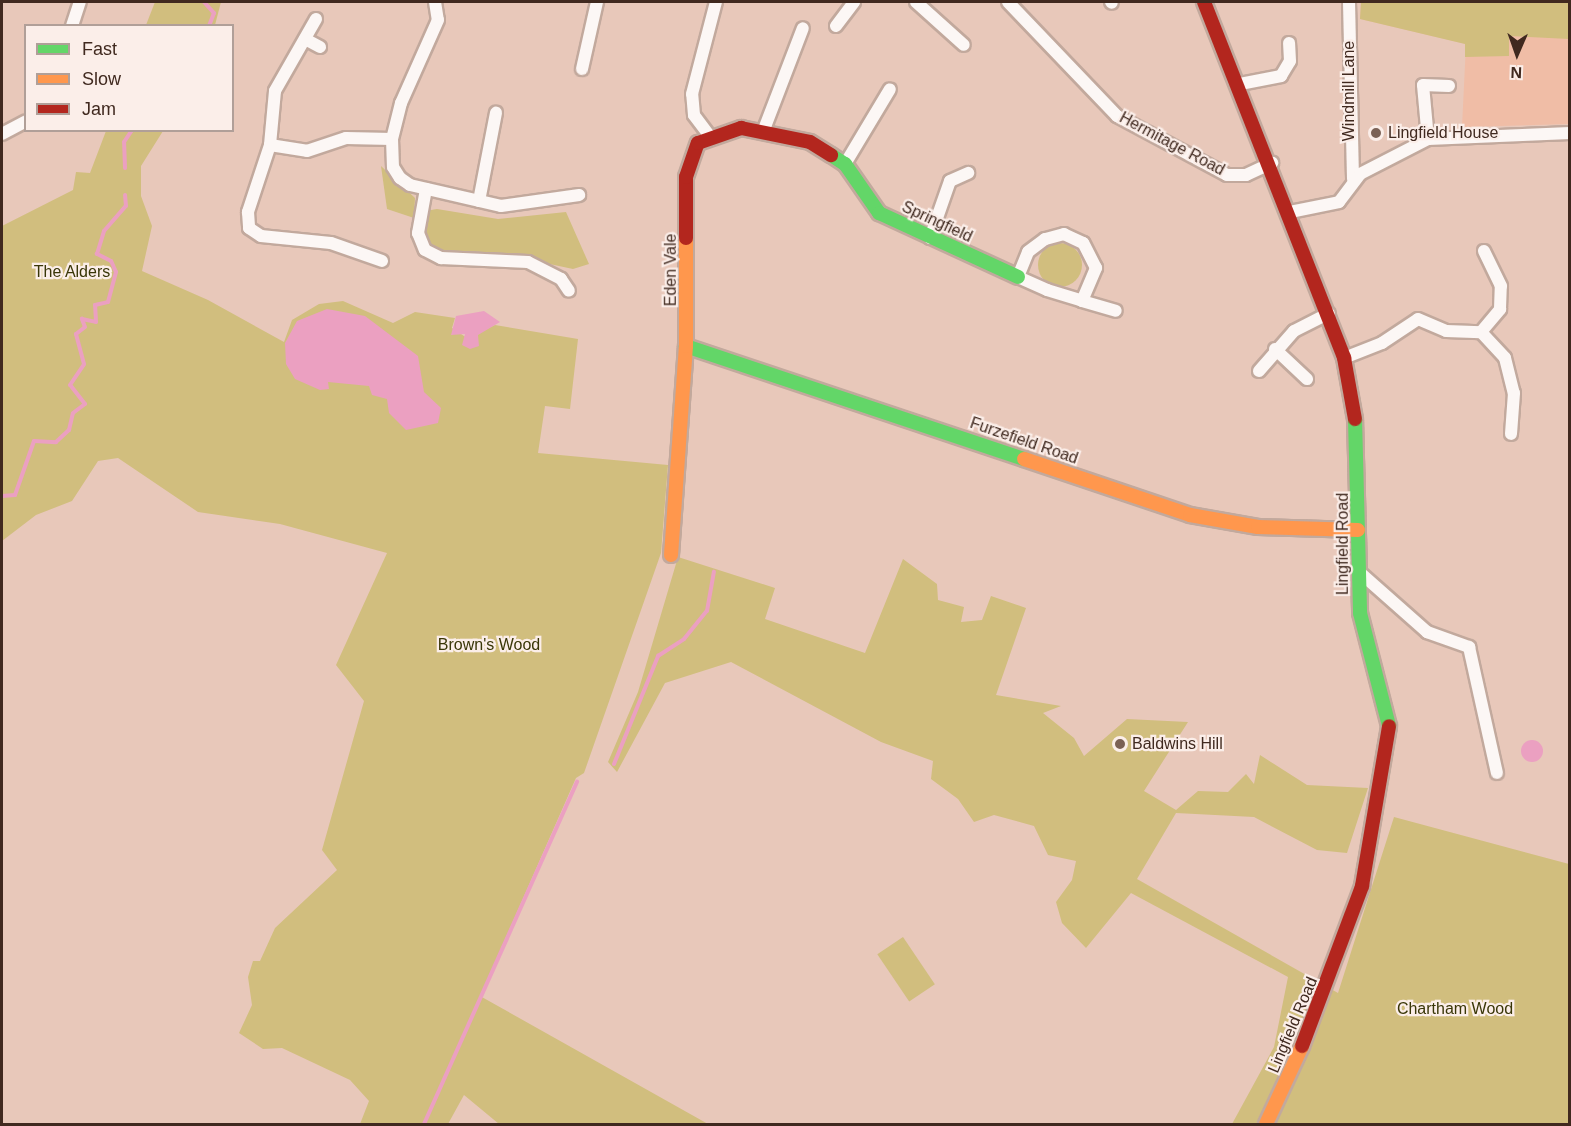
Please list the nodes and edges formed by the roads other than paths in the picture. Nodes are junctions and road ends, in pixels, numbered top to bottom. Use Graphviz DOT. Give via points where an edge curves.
graph roads {
  1 [pos="80,2"];
  2 [pos="435,2"];
  3 [pos="597,2"];
  4 [pos="716,2"];
  5 [pos="854,2"];
  6 [pos="916,2"];
  7 [pos="1008,2"];
  8 [pos="1204,2"];
  9 [pos="1349,2"];
  10 [pos="316,20"];
  11 [pos="73,24"];
  12 [pos="836,26"];
  13 [pos="803,28"];
  14 [pos="305,39"];
  15 [pos="1289,43"];
  16 [pos="964,45"];
  17 [pos="320,47"];
  18 [pos="582,69"];
  19 [pos="1240,84"];
  20 [pos="1449,86"];
  21 [pos="890,88"];
  22 [pos="496,113"];
  23 [pos="24,122"];
  24 [pos="763,132"];
  25 [pos="1569,133"];
  26 [pos="2,134"];
  27 [pos="709,135"];
  28 [pos="392,139"];
  29 [pos="1428,139"];
  30 [pos="270,146"];
  31 [pos="1272,163"];
  32 [pos="845,164"];
  33 [pos="968,173"];
  34 [pos="1353,179"];
  35 [pos="426,189"];
  36 [pos="579,195"];
  37 [pos="479,201"];
  38 [pos="1290,212"];
  39 [pos="930,238"];
  40 [pos="1484,251"];
  41 [pos="382,261"];
  42 [pos="1018,277"];
  43 [pos="569,291"];
  44 [pos="1082,301"];
  45 [pos="1116,311"];
  46 [pos="1329,313"];
  47 [pos="1481,332"];
  48 [pos="686,346"];
  49 [pos="1275,349"];
  50 [pos="1344,358"];
  51 [pos="1259,371"];
  52 [pos="1307,379"];
  53 [pos="1511,434"];
  54 [pos="1358,530"];
  55 [pos="671,555"];
  56 [pos="1357,570"];
  57 [pos="1497,773"];
  58 [pos="1266,1125"];
  1 -- 11 [label="street"];
  2 -- 28 [label="street" via="438,20 401,103"];
  3 -- 18 [label="street"];
  4 -- 27 [label="street" via="692,94 694,115"];
  5 -- 12 [label="street"];
  6 -- 16 [label="street"];
  7 -- 31 [label="street, Hermitage Road" via="1117,116 1227,175 1246,175"];
  8 -- 19 [label="street, Lingfield Road"];
  9 -- 34 [label="street, Windmill Lane"];
  10 -- 14 [label="street"];
  13 -- 24 [label="street"];
  14 -- 17 [label="street"];
  14 -- 30 [label="street" via="275,92"];
  15 -- 19 [label="street" via="1290,61 1281,76"];
  19 -- 31 [label="street, Lingfield Road"];
  20 -- 29 [label="street" via="1423,85"];
  21 -- 32 [label="street"];
  22 -- 37 [label="street"];
  23 -- 26 [label="street"];
  24 -- 27 [label="street, Springfield" via="741,128"];
  24 -- 32 [label="street, Springfield" via="810,142"];
  25 -- 29 [label="street"];
  27 -- 48 [label="street, Eden Vale" via="690,157 686,177"];
  28 -- 30 [label="street" via="346,138 307,152"];
  28 -- 35 [label="street" via="393,167 400,178"];
  29 -- 34 [label="street"];
  30 -- 41 [label="street" via="248,212 253,234 332,243"];
  31 -- 38 [label="street, Lingfield Road"];
  32 -- 39 [label="street, Springfield" via="879,213"];
  33 -- 39 [label="street" via="950,181"];
  34 -- 38 [label="street" via="1339,202"];
  35 -- 37 [label="street"];
  35 -- 43 [label="street" via="418,233 425,250 441,258 528,262 561,279"];
  36 -- 37 [label="street" via="523,207"];
  38 -- 46 [label="street, Lingfield Road"];
  39 -- 42 [label="street, Springfield"];
  40 -- 47 [label="street" via="1501,286 1500,309"];
  42 -- 44 [label="street, Springfield"];
  42 -- 44 [label="street" via="1028,252 1045,238 1064,234 1093,254 1092,284"];
  44 -- 45 [label="street, Springfield"];
  46 -- 49 [label="street"];
  46 -- 50 [label="street, Lingfield Road"];
  47 -- 50 [label="street" via="1446,330 1418,319 1382,343"];
  47 -- 53 [label="street" via="1505,358 1514,393"];
  48 -- 54 [label="street, Furzefield Road" via="1190,515 1258,527"];
  48 -- 55 [label="street, Eden Vale"];
  49 -- 51 [label="street"];
  49 -- 52 [label="street"];
  50 -- 54 [label="street, Lingfield Road" via="1360,445"];
  54 -- 56 [label="street, Lingfield Road"];
  56 -- 57 [label="street" via="1426,632 1469,647"];
  56 -- 58 [label="street, Lingfield Road" via="1360,614 1389,717 1388,750 1362,886 1323,1001"];
}
